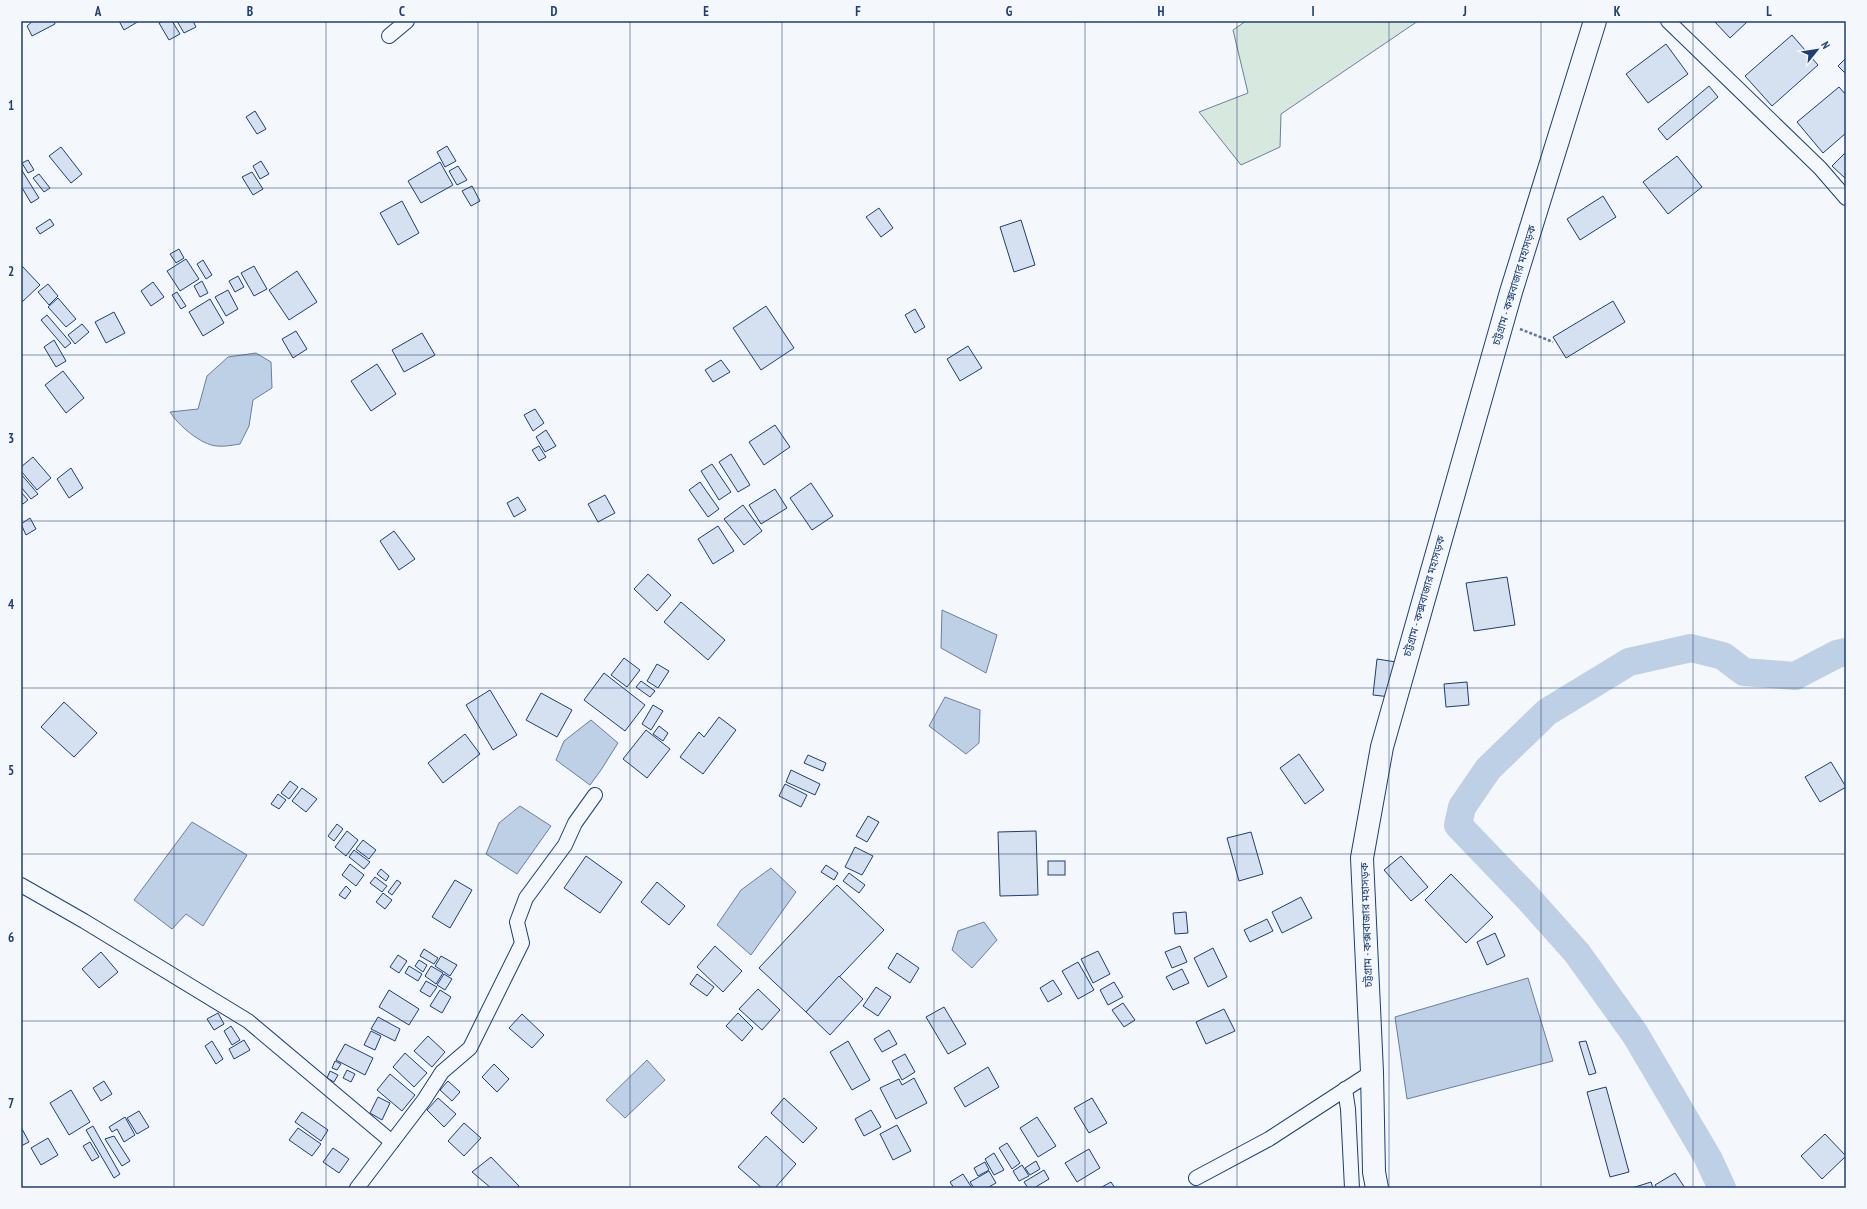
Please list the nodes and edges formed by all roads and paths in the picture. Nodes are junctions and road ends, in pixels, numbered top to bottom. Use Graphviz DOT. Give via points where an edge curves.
graph roads {
  1 [pos="407,21"];
  2 [pos="1595,21"];
  3 [pos="1668,21"];
  4 [pos="389,36"];
  5 [pos="1846,198"];
  6 [pos="1502,321"];
  7 [pos="1553,342"];
  8 [pos="595,795"];
  9 [pos="21,885"];
  10 [pos="1372,1072"];
  11 [pos="1345,1089"];
  12 [pos="392,1142"];
  13 [pos="1196,1178"];
  14 [pos="357,1188"];
  15 [pos="1352,1188"];
  16 [pos="1377,1188"];
  1 -- 4 [label="street"];
  2 -- 6 [label="highway, চট্টগ্রাম - কক্সবাজার মহাসড়ক"];
  3 -- 5 [label="street" via="1820,168"];
  6 -- 7 [label="path"];
  6 -- 10 [label="highway, চট্টগ্রাম - কক্সবাজার মহাসড়ক" via="1382,747 1362,858"];
  8 -- 12 [label="street" via="565,845 526,898 518,922 522,943 470,1048 442,1072"];
  9 -- 12 [label="street" via="248,1021"];
  10 -- 11 [label="street"];
  10 -- 16 [label="highway, চট্টগ্রাম - কক্সবাজার মহাসড়ক" via="1374,1172"];
  11 -- 13 [label="street" via="1269,1139"];
  11 -- 15 [label="street"];
  12 -- 14 [label="street"];
}
